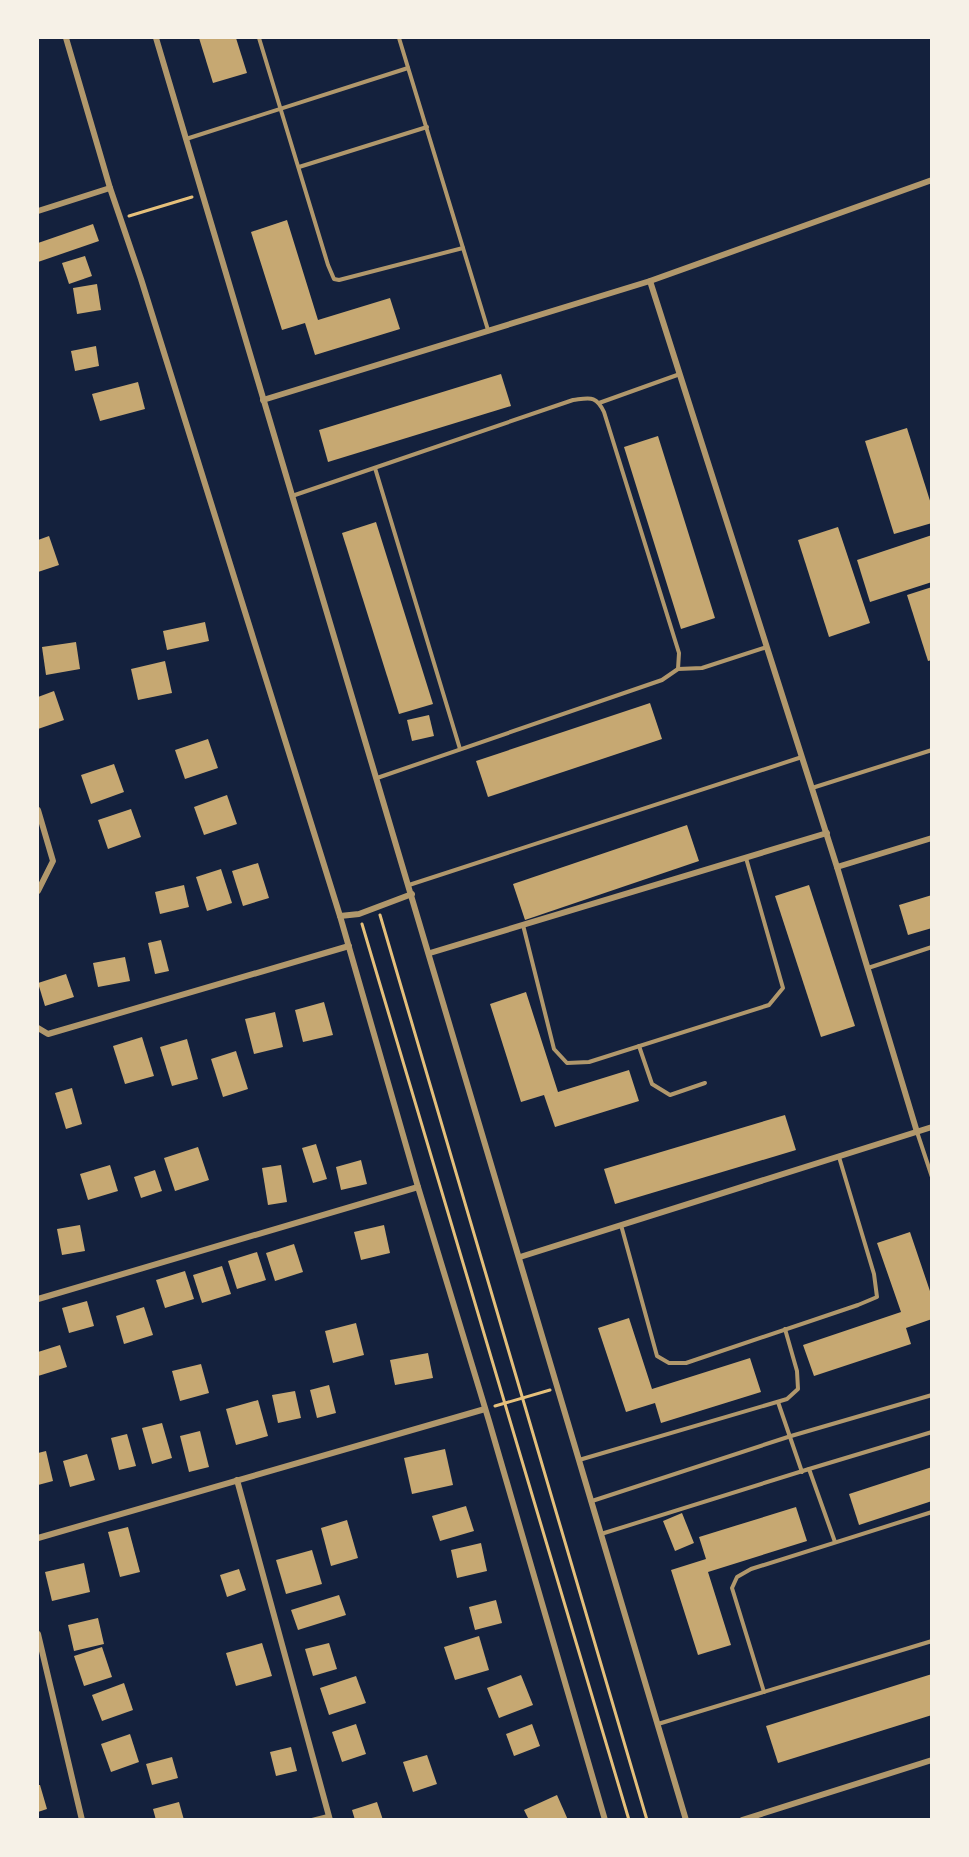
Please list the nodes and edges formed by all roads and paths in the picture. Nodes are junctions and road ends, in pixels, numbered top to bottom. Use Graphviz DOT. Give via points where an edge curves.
graph roads {
  1 [pos="66,38"];
  2 [pos="156,38"];
  3 [pos="258,38"];
  4 [pos="399,38"];
  5 [pos="408,68"];
  6 [pos="282,109"];
  7 [pos="427,128"];
  8 [pos="186,139"];
  9 [pos="299,167"];
  10 [pos="932,180"];
  11 [pos="110,188"];
  12 [pos="202,194"];
  13 [pos="38,211"];
  14 [pos="120,218"];
  15 [pos="463,248"];
  16 [pos="650,281"];
  17 [pos="488,330"];
  18 [pos="680,374"];
  19 [pos="263,400"];
  20 [pos="599,403"];
  21 [pos="375,468"];
  22 [pos="292,496"];
  23 [pos="767,647"];
  24 [pos="678,669"];
  25 [pos="460,749"];
  26 [pos="932,750"];
  27 [pos="802,757"];
  28 [pos="377,778"];
  29 [pos="812,788"];
  30 [pos="38,810"];
  31 [pos="826,833"];
  32 [pos="932,838"];
  33 [pos="746,858"];
  34 [pos="837,867"];
  35 [pos="410,885"];
  36 [pos="38,891"];
  37 [pos="412,894"];
  38 [pos="377,907"];
  39 [pos="359,914"];
  40 [pos="340,916"];
  41 [pos="523,925"];
  42 [pos="349,946"];
  43 [pos="932,947"];
  44 [pos="430,953"];
  45 [pos="868,968"];
  46 [pos="38,1028"];
  47 [pos="639,1046"];
  48 [pos="705,1083"];
  49 [pos="932,1128"];
  50 [pos="918,1132"];
  51 [pos="839,1157"];
  52 [pos="932,1177"];
  53 [pos="418,1187"];
  54 [pos="621,1225"];
  55 [pos="520,1257"];
  56 [pos="38,1299"];
  57 [pos="784,1329"];
  58 [pos="558,1388"];
  59 [pos="932,1395"];
  60 [pos="521,1398"];
  61 [pos="507,1402"];
  62 [pos="778,1402"];
  63 [pos="485,1409"];
  64 [pos="932,1431"];
  65 [pos="791,1436"];
  66 [pos="579,1460"];
  67 [pos="809,1469"];
  68 [pos="802,1472"];
  69 [pos="237,1480"];
  70 [pos="592,1501"];
  71 [pos="932,1512"];
  72 [pos="601,1534"];
  73 [pos="38,1538"];
  74 [pos="835,1542"];
  75 [pos="38,1634"];
  76 [pos="932,1641"];
  77 [pos="764,1692"];
  78 [pos="658,1724"];
  79 [pos="932,1760"];
  80 [pos="329,1817"];
  81 [pos="82,1820"];
  82 [pos="312,1820"];
  83 [pos="605,1820"];
  84 [pos="629,1820"];
  85 [pos="647,1820"];
  86 [pos="686,1820"];
  87 [pos="742,1820"];
  1 -- 11 [label="street"];
  2 -- 8 [label="street"];
  3 -- 6 [label="lane"];
  4 -- 5 [label="lane"];
  5 -- 6 [label="lane"];
  5 -- 7 [label="lane"];
  6 -- 8 [label="lane"];
  6 -- 9 [label="lane"];
  7 -- 9 [label="lane"];
  7 -- 15 [label="lane"];
  8 -- 12 [label="street"];
  9 -- 15 [label="lane" via="334,279"];
  10 -- 16 [label="street"];
  11 -- 13 [label="street"];
  11 -- 14 [label="street"];
  12 -- 14 [label="path"];
  12 -- 19 [label="street"];
  14 -- 40 [label="street"];
  15 -- 17 [label="lane"];
  16 -- 17 [label="street"];
  16 -- 18 [label="street"];
  17 -- 19 [label="street"];
  18 -- 20 [label="lane"];
  18 -- 23 [label="street"];
  19 -- 22 [label="street"];
  20 -- 21 [label="lane" via="591,398 573,400"];
  20 -- 24 [label="lane" via="680,653"];
  21 -- 22 [label="lane"];
  21 -- 25 [label="lane"];
  22 -- 28 [label="street"];
  23 -- 24 [label="lane" via="702,668"];
  23 -- 27 [label="street"];
  24 -- 25 [label="lane" via="662,680"];
  25 -- 28 [label="lane"];
  26 -- 29 [label="lane"];
  27 -- 29 [label="street"];
  27 -- 35 [label="lane"];
  28 -- 35 [label="street"];
  29 -- 31 [label="street"];
  30 -- 36 [label="street" via="53,861"];
  31 -- 33 [label="street"];
  31 -- 34 [label="street"];
  32 -- 34 [label="street"];
  33 -- 41 [label="street"];
  33 -- 47 [label="lane" via="783,988 770,1005"];
  34 -- 45 [label="street"];
  35 -- 37 [label="street"];
  37 -- 38 [label="street"];
  37 -- 44 [label="street"];
  38 -- 39 [label="street"];
  38 -- 60 [label="path"];
  39 -- 40 [label="street"];
  39 -- 61 [label="path"];
  40 -- 42 [label="street"];
  41 -- 44 [label="street"];
  41 -- 47 [label="lane" via="554,1049 567,1063 589,1062"];
  42 -- 46 [label="street" via="48,1034"];
  42 -- 53 [label="street"];
  43 -- 45 [label="lane"];
  44 -- 55 [label="street"];
  45 -- 50 [label="street"];
  47 -- 48 [label="lane" via="651,1084 659,1089 670,1095"];
  49 -- 50 [label="street"];
  50 -- 51 [label="street"];
  50 -- 52 [label="lane"];
  51 -- 54 [label="street"];
  51 -- 57 [label="lane" via="874,1274 877,1297"];
  53 -- 56 [label="street"];
  53 -- 63 [label="street"];
  54 -- 55 [label="street"];
  54 -- 57 [label="lane" via="657,1356 669,1363 686,1362"];
  55 -- 58 [label="street"];
  57 -- 62 [label="lane" via="797,1371 798,1389 787,1400"];
  58 -- 60 [label="path"];
  58 -- 66 [label="street"];
  59 -- 65 [label="lane"];
  60 -- 61 [label="path"];
  60 -- 85 [label="path"];
  61 -- 84 [label="path"];
  62 -- 65 [label="lane"];
  62 -- 66 [label="lane"];
  63 -- 69 [label="street"];
  63 -- 83 [label="street"];
  64 -- 67 [label="lane"];
  65 -- 68 [label="lane"];
  65 -- 70 [label="lane"];
  66 -- 70 [label="street"];
  67 -- 68 [label="lane"];
  67 -- 74 [label="lane"];
  68 -- 72 [label="lane"];
  69 -- 73 [label="street"];
  69 -- 80 [label="street"];
  70 -- 72 [label="street"];
  71 -- 74 [label="lane"];
  72 -- 78 [label="street"];
  74 -- 77 [label="lane" via="751,1569 734,1583 732,1588"];
  75 -- 81 [label="street"];
  76 -- 77 [label="lane"];
  77 -- 78 [label="lane"];
  78 -- 86 [label="street"];
  79 -- 87 [label="street"];
  80 -- 82 [label="lane"];
}
